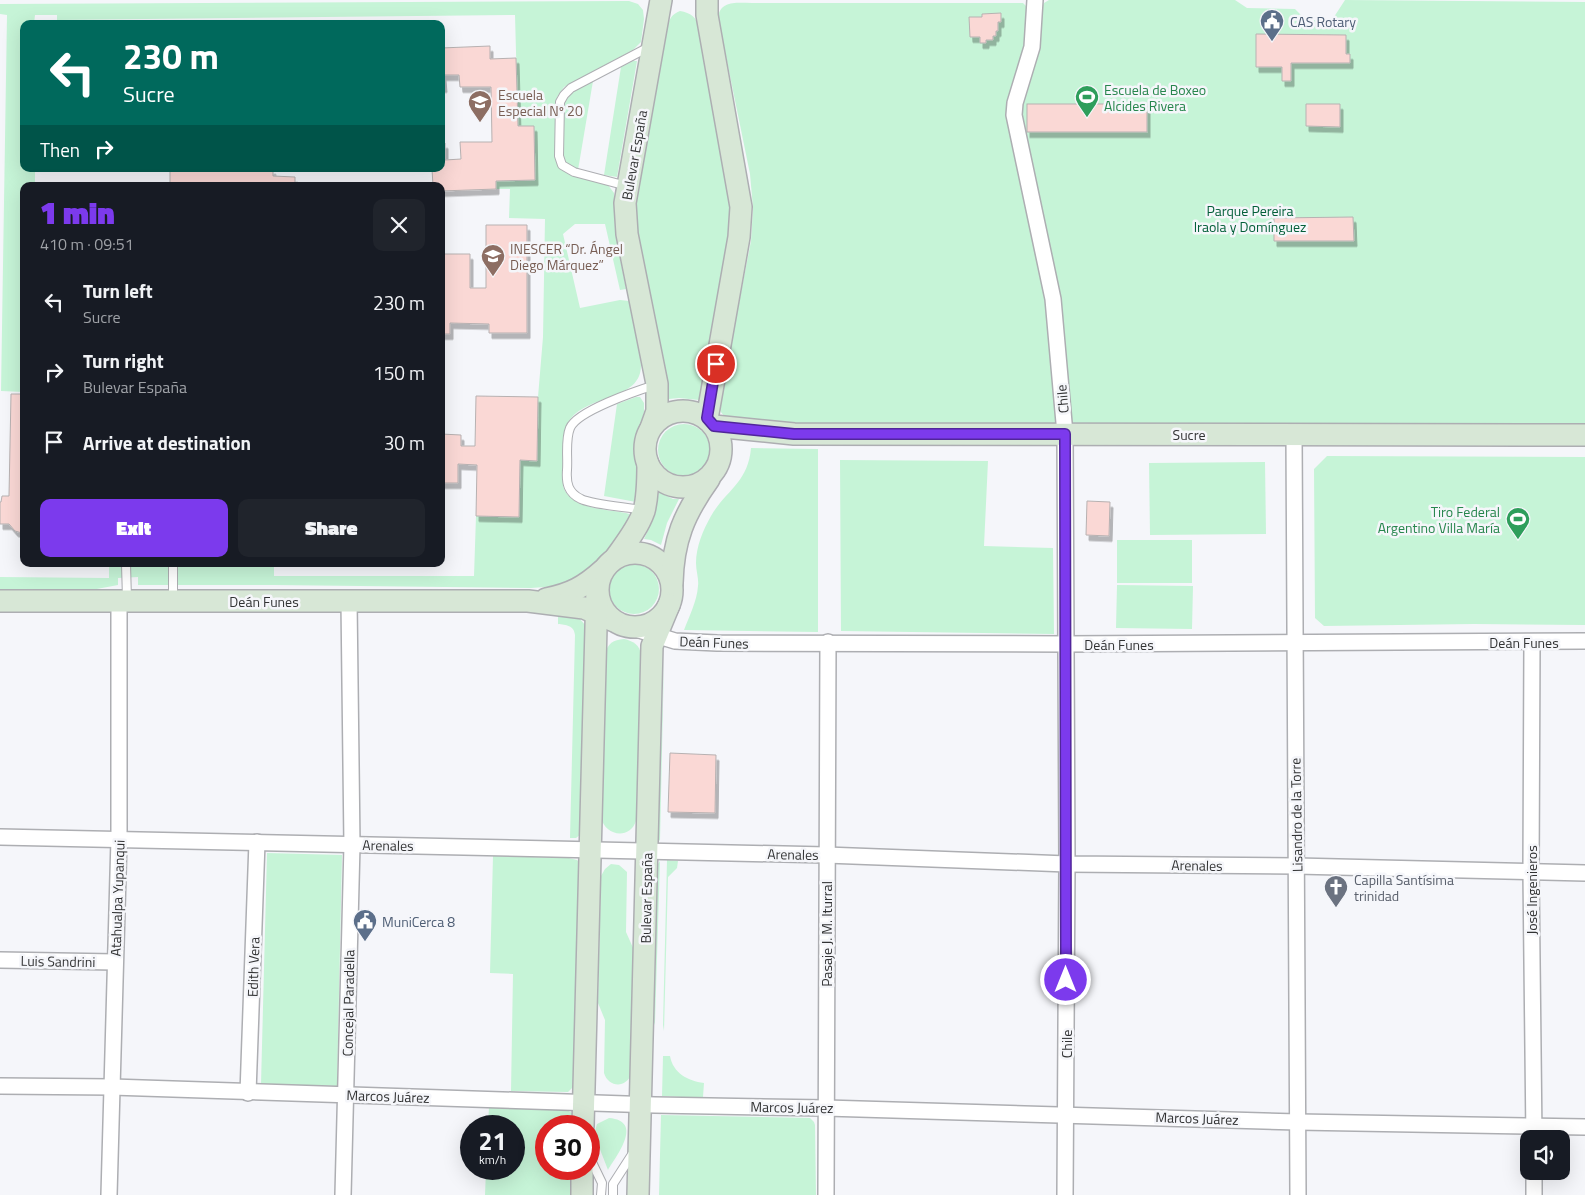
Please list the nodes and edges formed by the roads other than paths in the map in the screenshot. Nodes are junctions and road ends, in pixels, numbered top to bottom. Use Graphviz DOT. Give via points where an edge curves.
graph roads {
  1 [pos="661,0"];
  2 [pos="707,0"];
  3 [pos="1034,0"];
  4 [pos="653,45"];
  5 [pos="627,186"];
  6 [pos="656,384"];
  7 [pos="711,422"];
  8 [pos="651,428"];
  9 [pos="794,434"];
  10 [pos="1065,434"];
  11 [pos="1294,434"];
  12 [pos="1585,434"];
  13 [pos="721,457"];
  14 [pos="648,464"];
  15 [pos="709,479"];
  16 [pos="644,510"];
  17 [pos="126,567"];
  18 [pos="172,567"];
  19 [pos="605,572"];
  20 [pos="672,584"];
  21 [pos="0,601"];
  22 [pos="173,601"];
  23 [pos="349,601"];
  24 [pos="528,601"];
  25 [pos="123,602"];
  26 [pos="669,605"];
  27 [pos="611,619"];
  28 [pos="655,636"];
  29 [pos="1585,641"];
  30 [pos="828,642"];
  31 [pos="1532,642"];
  32 [pos="1294,643"];
  33 [pos="1066,644"];
  34 [pos="0,837"];
  35 [pos="119,840"];
  36 [pos="258,842"];
  37 [pos="352,845"];
  38 [pos="590,850"];
  39 [pos="647,851"];
  40 [pos="826,855"];
  41 [pos="1067,864"];
  42 [pos="1296,866"];
  43 [pos="1531,872"];
  44 [pos="1585,873"];
  45 [pos="0,960"];
  46 [pos="115,962"];
  47 [pos="0,1086"];
  48 [pos="112,1087"];
  49 [pos="248,1093"];
  50 [pos="346,1095"];
  51 [pos="584,1102"];
  52 [pos="641,1104"];
  53 [pos="826,1108"];
  54 [pos="1066,1114"];
  55 [pos="583,1115"];
  56 [pos="1298,1122"];
  57 [pos="1585,1127"];
  58 [pos="1534,1130"];
  59 [pos="1554,1130"];
  60 [pos="1520,1131"];
  61 [pos="640,1142"];
  62 [pos="600,1179"];
  63 [pos="582,1180"];
  64 [pos="1534,1180"];
  65 [pos="109,1195"];
  66 [pos="343,1195"];
  67 [pos="582,1195"];
  68 [pos="601,1195"];
  69 [pos="613,1195"];
  70 [pos="638,1195"];
  71 [pos="826,1195"];
  72 [pos="1065,1195"];
  73 [pos="1298,1195"];
  74 [pos="1534,1195"];
  1 -- 4 [label="main road, Bulevar España"];
  2 -- 7 [label="main road" via="742,207"];
  3 -- 10 [label="street, Chile" via="1032,47 1014,115 1053,299"];
  4 -- 5 [label="main road, Bulevar España"];
  4 -- 5 [label="lane" via="571,88 560,102 559,156 562,165 574,172"];
  5 -- 6 [label="main road, Bulevar España" via="627,234"];
  6 -- 8 [label="main road, Bulevar España" via="657,411"];
  6 -- 16 [label="lane" via="584,413 575,420 568,434 566,481 570,490 582,500"];
  7 -- 8 [label="main road" via="697,413 677,411 663,417"];
  7 -- 9 [label="main road, Sucre"];
  7 -- 13 [label="main road" via="720,436"];
  8 -- 14 [label="main road" via="646,439"];
  9 -- 10 [label="main road, Sucre"];
  9 -- 13 [label="main road, Sucre" via="743,441"];
  10 -- 11 [label="main road, Sucre"];
  10 -- 33 [label="street, Chile"];
  11 -- 12 [label="main road, Sucre"];
  11 -- 32 [label="street, Lisandro de la Torre"];
  13 -- 15 [label="main road"];
  14 -- 15 [label="main road" via="663,482 674,487 686,488"];
  14 -- 16 [label="main road"];
  15 -- 20 [label="main road" via="695,498 679,533"];
  16 -- 19 [label="main road" via="634,532"];
  17 -- 25 [label="lane"];
  18 -- 22 [label="lane"];
  19 -- 20 [label="main road" via="633,552 650,556 664,567"];
  19 -- 24 [label="main road, Deán Funes" via="569,594"];
  19 -- 27 [label="main road"];
  20 -- 26 [label="main road"];
  21 -- 25 [label="main road, Deán Funes"];
  22 -- 23 [label="main road, Deán Funes"];
  22 -- 25 [label="main road, Deán Funes"];
  23 -- 24 [label="main road, Deán Funes"];
  23 -- 37 [label="street, Concejal Paradella"];
  24 -- 27 [label="main road, Deán Funes" via="584,608"];
  25 -- 35 [label="street, Atahualpa Yupanqui"];
  26 -- 27 [label="main road" via="654,622 637,627"];
  26 -- 28 [label="main road, Bulevar España"];
  27 -- 28 [label="street, Deán Funes"];
  27 -- 38 [label="main road"];
  28 -- 30 [label="street, Deán Funes" via="675,641 717,643"];
  28 -- 39 [label="main road, Bulevar España" via="652,646"];
  29 -- 31 [label="street, Deán Funes"];
  30 -- 33 [label="street, Deán Funes"];
  30 -- 40 [label="street, Pasaje J. M. Iturral"];
  31 -- 32 [label="street, Deán Funes"];
  31 -- 43 [label="street, José Ingenieros"];
  32 -- 33 [label="street, Deán Funes"];
  32 -- 42 [label="street, Lisandro de la Torre"];
  33 -- 41 [label="street, Chile"];
  34 -- 35 [label="street, Arenales"];
  35 -- 36 [label="street, Arenales"];
  35 -- 46 [label="street, Atahualpa Yupanqui"];
  36 -- 37 [label="street, Arenales"];
  36 -- 49 [label="street, Edith Vera"];
  37 -- 38 [label="street, Arenales"];
  37 -- 50 [label="street, Concejal Paradella"];
  38 -- 39 [label="street, Arenales"];
  38 -- 51 [label="main road"];
  39 -- 40 [label="street, Arenales"];
  39 -- 52 [label="main road, Bulevar España"];
  40 -- 41 [label="street, Arenales"];
  40 -- 53 [label="street, Pasaje J. M. Iturral"];
  41 -- 42 [label="street, Arenales"];
  41 -- 54 [label="street, Chile"];
  42 -- 43 [label="street, Arenales"];
  42 -- 56 [label="street, Lisandro de la Torre"];
  43 -- 44 [label="street, Arenales"];
  43 -- 58 [label="street, José Ingenieros"];
  45 -- 46 [label="street, Luis Sandrini"];
  46 -- 48 [label="street, Atahualpa Yupanqui"];
  47 -- 48 [label="street, Marcos Juárez"];
  48 -- 49 [label="street, Marcos Juárez"];
  48 -- 65 [label="street, Atahualpa Yupanqui"];
  49 -- 50 [label="street, Marcos Juárez"];
  50 -- 51 [label="street, Marcos Juárez"];
  50 -- 66 [label="street, Concejal Paradella"];
  51 -- 52 [label="street, Marcos Juárez"];
  51 -- 55 [label="main road"];
  52 -- 53 [label="street, Marcos Juárez"];
  52 -- 61 [label="main road, Bulevar España"];
  53 -- 54 [label="street, Marcos Juárez"];
  53 -- 71 [label="street, Pasaje J. M. Iturral"];
  54 -- 56 [label="street, Marcos Juárez"];
  54 -- 72 [label="street, Chile"];
  56 -- 60 [label="street, Marcos Juárez"];
  56 -- 73 [label="street, Lisandro de la Torre"];
  57 -- 59 [label="street, Marcos Juárez"];
  61 -- 69 [label="lane" via="613,1184"];
  61 -- 70 [label="main road, Bulevar España"];
  62 -- 68 [label="lane"];
  63 -- 67 [label="main road"];
  64 -- 74 [label="street"];
}
